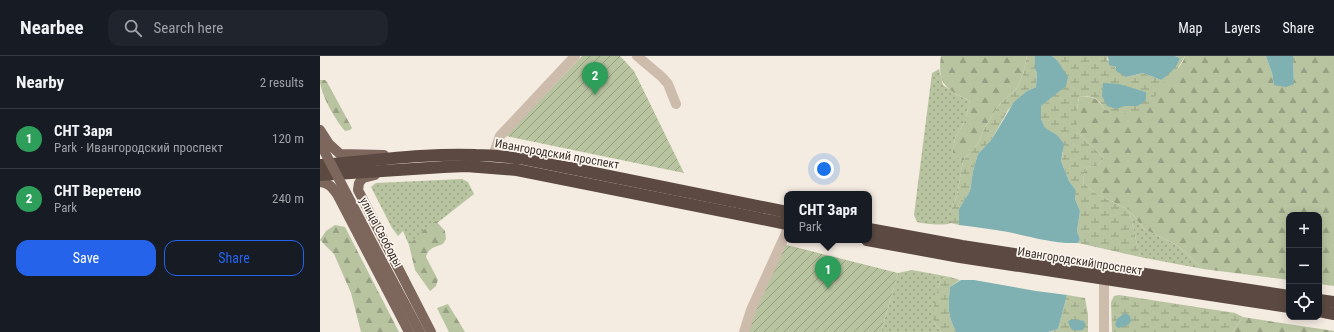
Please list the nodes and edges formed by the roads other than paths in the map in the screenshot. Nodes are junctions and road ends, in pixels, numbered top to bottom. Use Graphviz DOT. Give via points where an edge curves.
graph roads {
  1 [pos="575,56"];
  2 [pos="637,56"];
  3 [pos="676,104"];
  4 [pos="320,130"];
  5 [pos="320,143"];
  6 [pos="493,156"];
  7 [pos="394,164"];
  8 [pos="320,165"];
  9 [pos="320,175"];
  10 [pos="320,182"];
  11 [pos="784,211"];
  12 [pos="784,223"];
  13 [pos="872,230"];
  14 [pos="784,238"];
  15 [pos="872,241"];
  16 [pos="1104,279"];
  17 [pos="1286,296"];
  18 [pos="1322,300"];
  19 [pos="1334,302"];
  20 [pos="1286,307"];
  21 [pos="1322,312"];
  22 [pos="1334,314"];
  23 [pos="410,332"];
  24 [pos="420,332"];
  25 [pos="431,332"];
  26 [pos="744,332"];
  27 [pos="1104,332"];
  1 -- 6 [label="street" via="500,136"];
  2 -- 3 [label="street" via="668,84"];
  4 -- 7 [label="main road" via="329,144 340,154 383,154"];
  5 -- 24 [label="main road, улица Свободы, bridge"];
  6 -- 7 [label="highway, Ивангородский проспект" via="447,155"];
  6 -- 11 [label="highway, Ивангородский проспект" via="525,160"];
  7 -- 8 [label="highway, Ивангородский проспект"];
  7 -- 9 [label="highway, Ивангородский проспект"];
  7 -- 12 [label="highway, Ивангородский проспект" via="517,170"];
  7 -- 25 [label="main road, улица Свободы" via="392,173 365,176 360,181 358,190"];
  10 -- 23 [label="main road, улица Свободы" via="331,186 337,194"];
  13 -- 17 [label="highway, Ивангородский проспект" via="962,246"];
  14 -- 26 [label="street" via="751,310"];
  15 -- 16 [label="highway, Ивангородский проспект"];
  16 -- 20 [label="highway, Ивангородский проспект"];
  16 -- 27 [label="street"];
  18 -- 19 [label="highway"];
  21 -- 22 [label="highway"];
}
